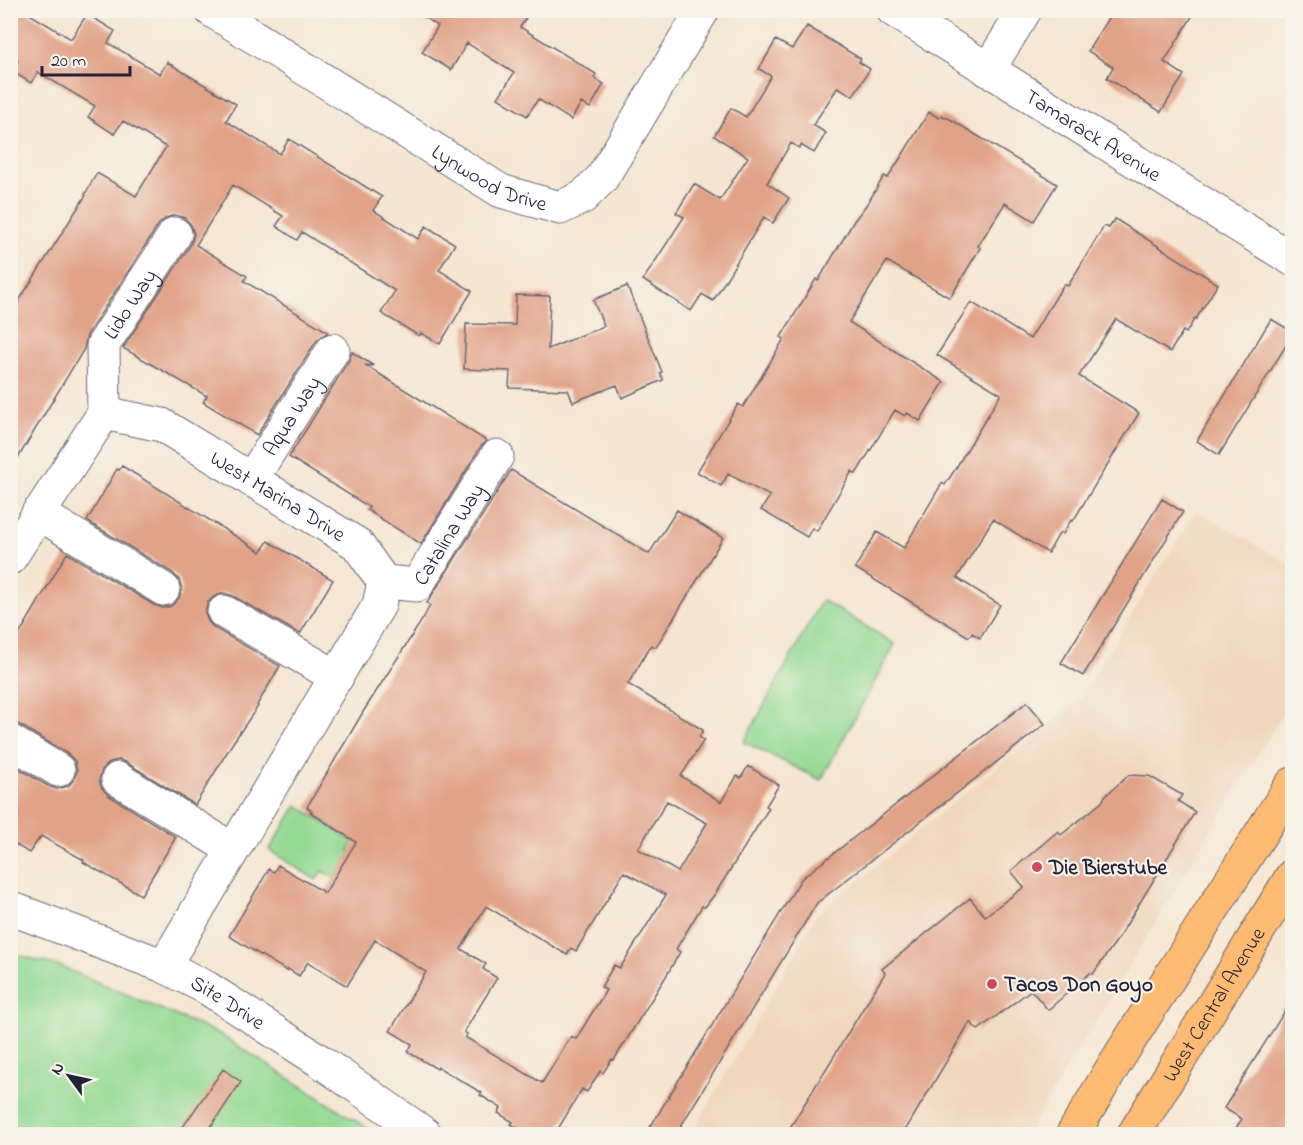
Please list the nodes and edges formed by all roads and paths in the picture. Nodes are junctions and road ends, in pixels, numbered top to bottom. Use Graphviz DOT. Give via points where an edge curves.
graph roads {
  1 [pos="211,10"];
  2 [pos="703,10"];
  3 [pos="893,10"];
  4 [pos="1025,10"];
  5 [pos="988,70"];
  6 [pos="175,234"];
  7 [pos="1293,259"];
  8 [pos="333,350"];
  9 [pos="104,413"];
  10 [pos="497,456"];
  11 [pos="251,480"];
  12 [pos="38,513"];
  13 [pos="10,558"];
  14 [pos="384,582"];
  15 [pos="163,589"];
  16 [pos="224,612"];
  17 [pos="337,677"];
  18 [pos="10,741"];
  19 [pos="58,770"];
  20 [pos="118,779"];
  21 [pos="1293,784"];
  22 [pos="232,849"];
  23 [pos="1293,876"];
  24 [pos="10,908"];
  25 [pos="164,966"];
  26 [pos="425,1134"];
  27 [pos="1073,1134"];
  28 [pos="1134,1134"];
  1 -- 2 [label="street, Lynwood Drive" via="501,191 560,208 583,197 602,178"];
  3 -- 5 [label="street, Tamarack Avenue"];
  4 -- 5 [label="street"];
  5 -- 7 [label="street, Tamarack Avenue"];
  6 -- 9 [label="street, Lido Way" via="103,345"];
  8 -- 11 [label="street, Aqua Way"];
  9 -- 11 [label="street, West Marina Drive" via="162,426"];
  9 -- 12 [label="street"];
  10 -- 14 [label="street, Catalina Way" via="417,585"];
  11 -- 14 [label="street, West Marina Drive" via="357,544"];
  12 -- 13 [label="street"];
  12 -- 15 [label="street"];
  14 -- 17 [label="street" via="379,605"];
  16 -- 17 [label="street"];
  17 -- 22 [label="street"];
  18 -- 19 [label="street"];
  20 -- 22 [label="street"];
  21 -- 27 [label="main road"];
  22 -- 25 [label="street"];
  23 -- 28 [label="main road, West Central Avenue"];
  24 -- 25 [label="street, Site Drive"];
  25 -- 26 [label="street, Site Drive" via="207,988"];
}
